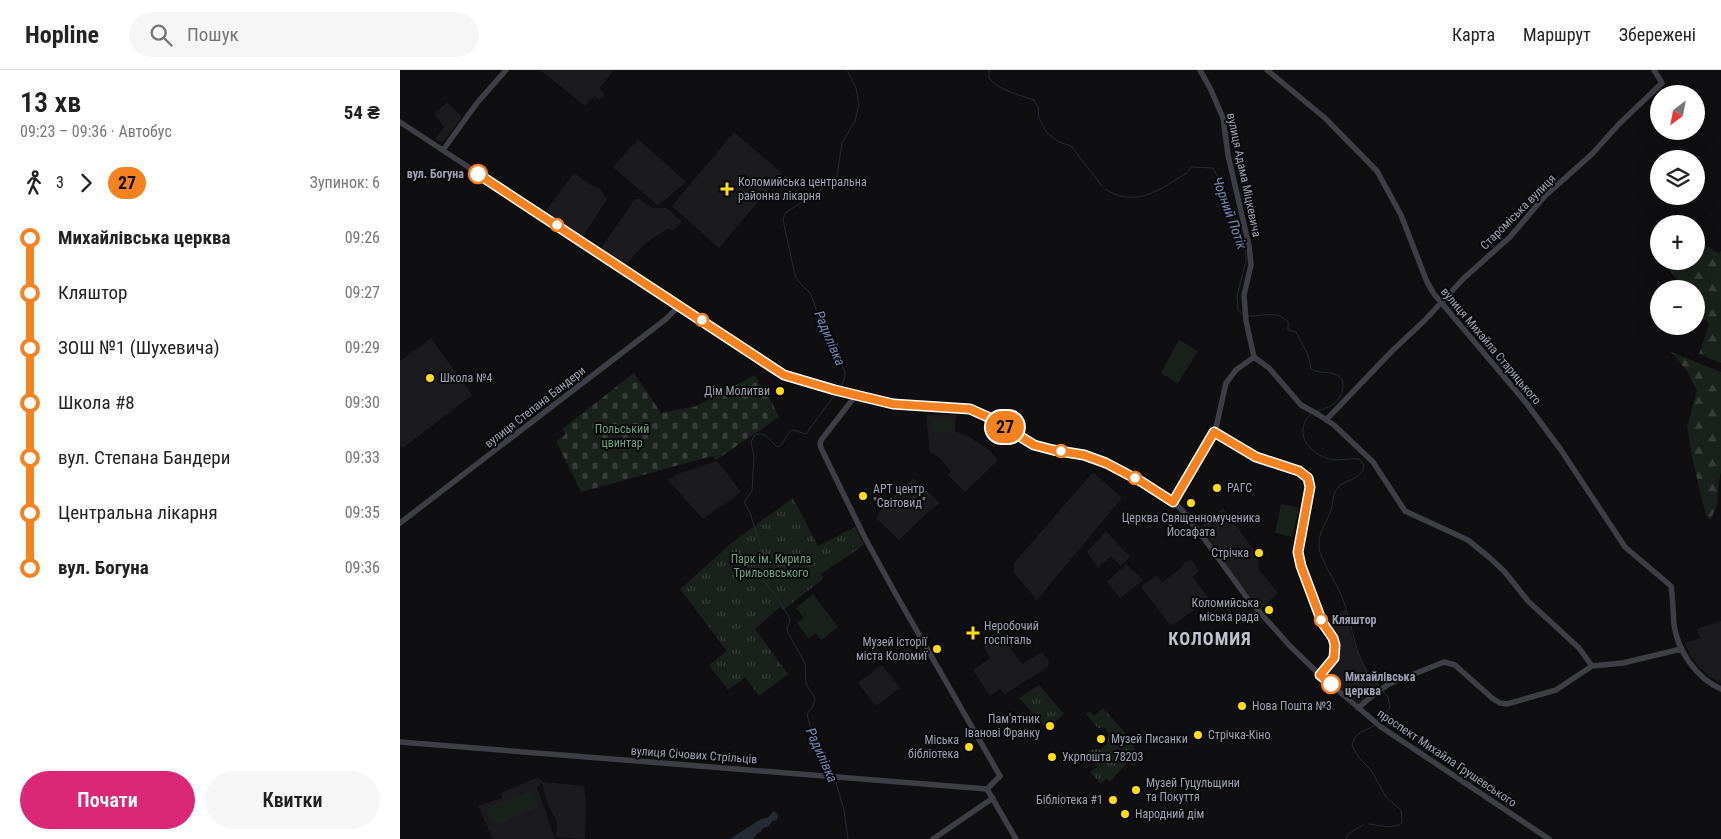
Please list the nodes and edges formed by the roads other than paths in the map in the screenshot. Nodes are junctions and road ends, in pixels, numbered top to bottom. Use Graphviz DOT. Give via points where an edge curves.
graph roads {
  1 [pos="506,70"];
  2 [pos="1200,70"];
  3 [pos="1267,70"];
  4 [pos="1654,70"];
  5 [pos="400,122"];
  6 [pos="443,150"];
  7 [pos="1442,303"];
  8 [pos="680,305"];
  9 [pos="1254,357"];
  10 [pos="856,396"];
  11 [pos="1326,420"];
  12 [pos="1214,432"];
  13 [pos="1173,502"];
  14 [pos="400,523"];
  15 [pos="1681,649"];
  16 [pos="1592,666"];
  17 [pos="1320,675"];
  18 [pos="1721,689"];
  19 [pos="1358,708"];
  20 [pos="400,742"];
  21 [pos="987,788"];
  22 [pos="993,798"];
  23 [pos="933,839"];
  24 [pos="1016,839"];
  25 [pos="1549,839"];
  1 -- 6 [label="street"];
  2 -- 9 [label="street, вулиця Адама Міцкевича" via="1223,118 1249,246 1251,265 1244,295"];
  3 -- 7 [label="street, вулиця Михайла Старицького" via="1325,118 1377,171 1400,215 1429,287"];
  4 -- 7 [label="street, Староміська вулиця" via="1662,83 1545,196 1510,237 1464,278"];
  5 -- 6 [label="street, проспект Михайла Грушевського"];
  6 -- 8 [label="street, проспект Михайла Грушевського"];
  7 -- 11 [label="street, Староміська вулиця"];
  7 -- 15 [label="street, вулиця Михайла Старицького" via="1527,404 1625,547 1671,586"];
  8 -- 10 [label="street, проспект Михайла Грушевського" via="784,375"];
  8 -- 14 [label="street, вулиця Степана Бандери"];
  9 -- 11 [label="street" via="1269,368 1301,405"];
  9 -- 12 [label="street" via="1236,370 1226,383"];
  10 -- 13 [label="street, проспект Михайла Грушевського" via="911,406 970,409 1034,445 1106,463"];
  10 -- 21 [label="street" via="822,439 820,448 865,538 1000,776"];
  11 -- 16 [label="street" via="1373,462 1406,511 1468,540 1490,558 1528,600 1579,648"];
  12 -- 13 [label="street"];
  12 -- 17 [label="street" via="1256,457 1299,471 1308,478 1310,487 1298,552 1322,622 1333,638 1335,654"];
  13 -- 17 [label="street, проспект Михайла Грушевського" via="1199,531 1253,604"];
  15 -- 16 [label="street" via="1623,663"];
  15 -- 18 [label="street" via="1705,679"];
  16 -- 19 [label="street" via="1556,690 1507,704 1492,698 1455,665 1444,662 1389,684"];
  17 -- 19 [label="street, проспект Михайла Грушевського"];
  19 -- 25 [label="street, проспект Михайла Грушевського"];
  20 -- 21 [label="street, вулиця Січових Стрільців"];
  21 -- 22 [label="street"];
  22 -- 23 [label="street"];
  22 -- 24 [label="street"];
}
